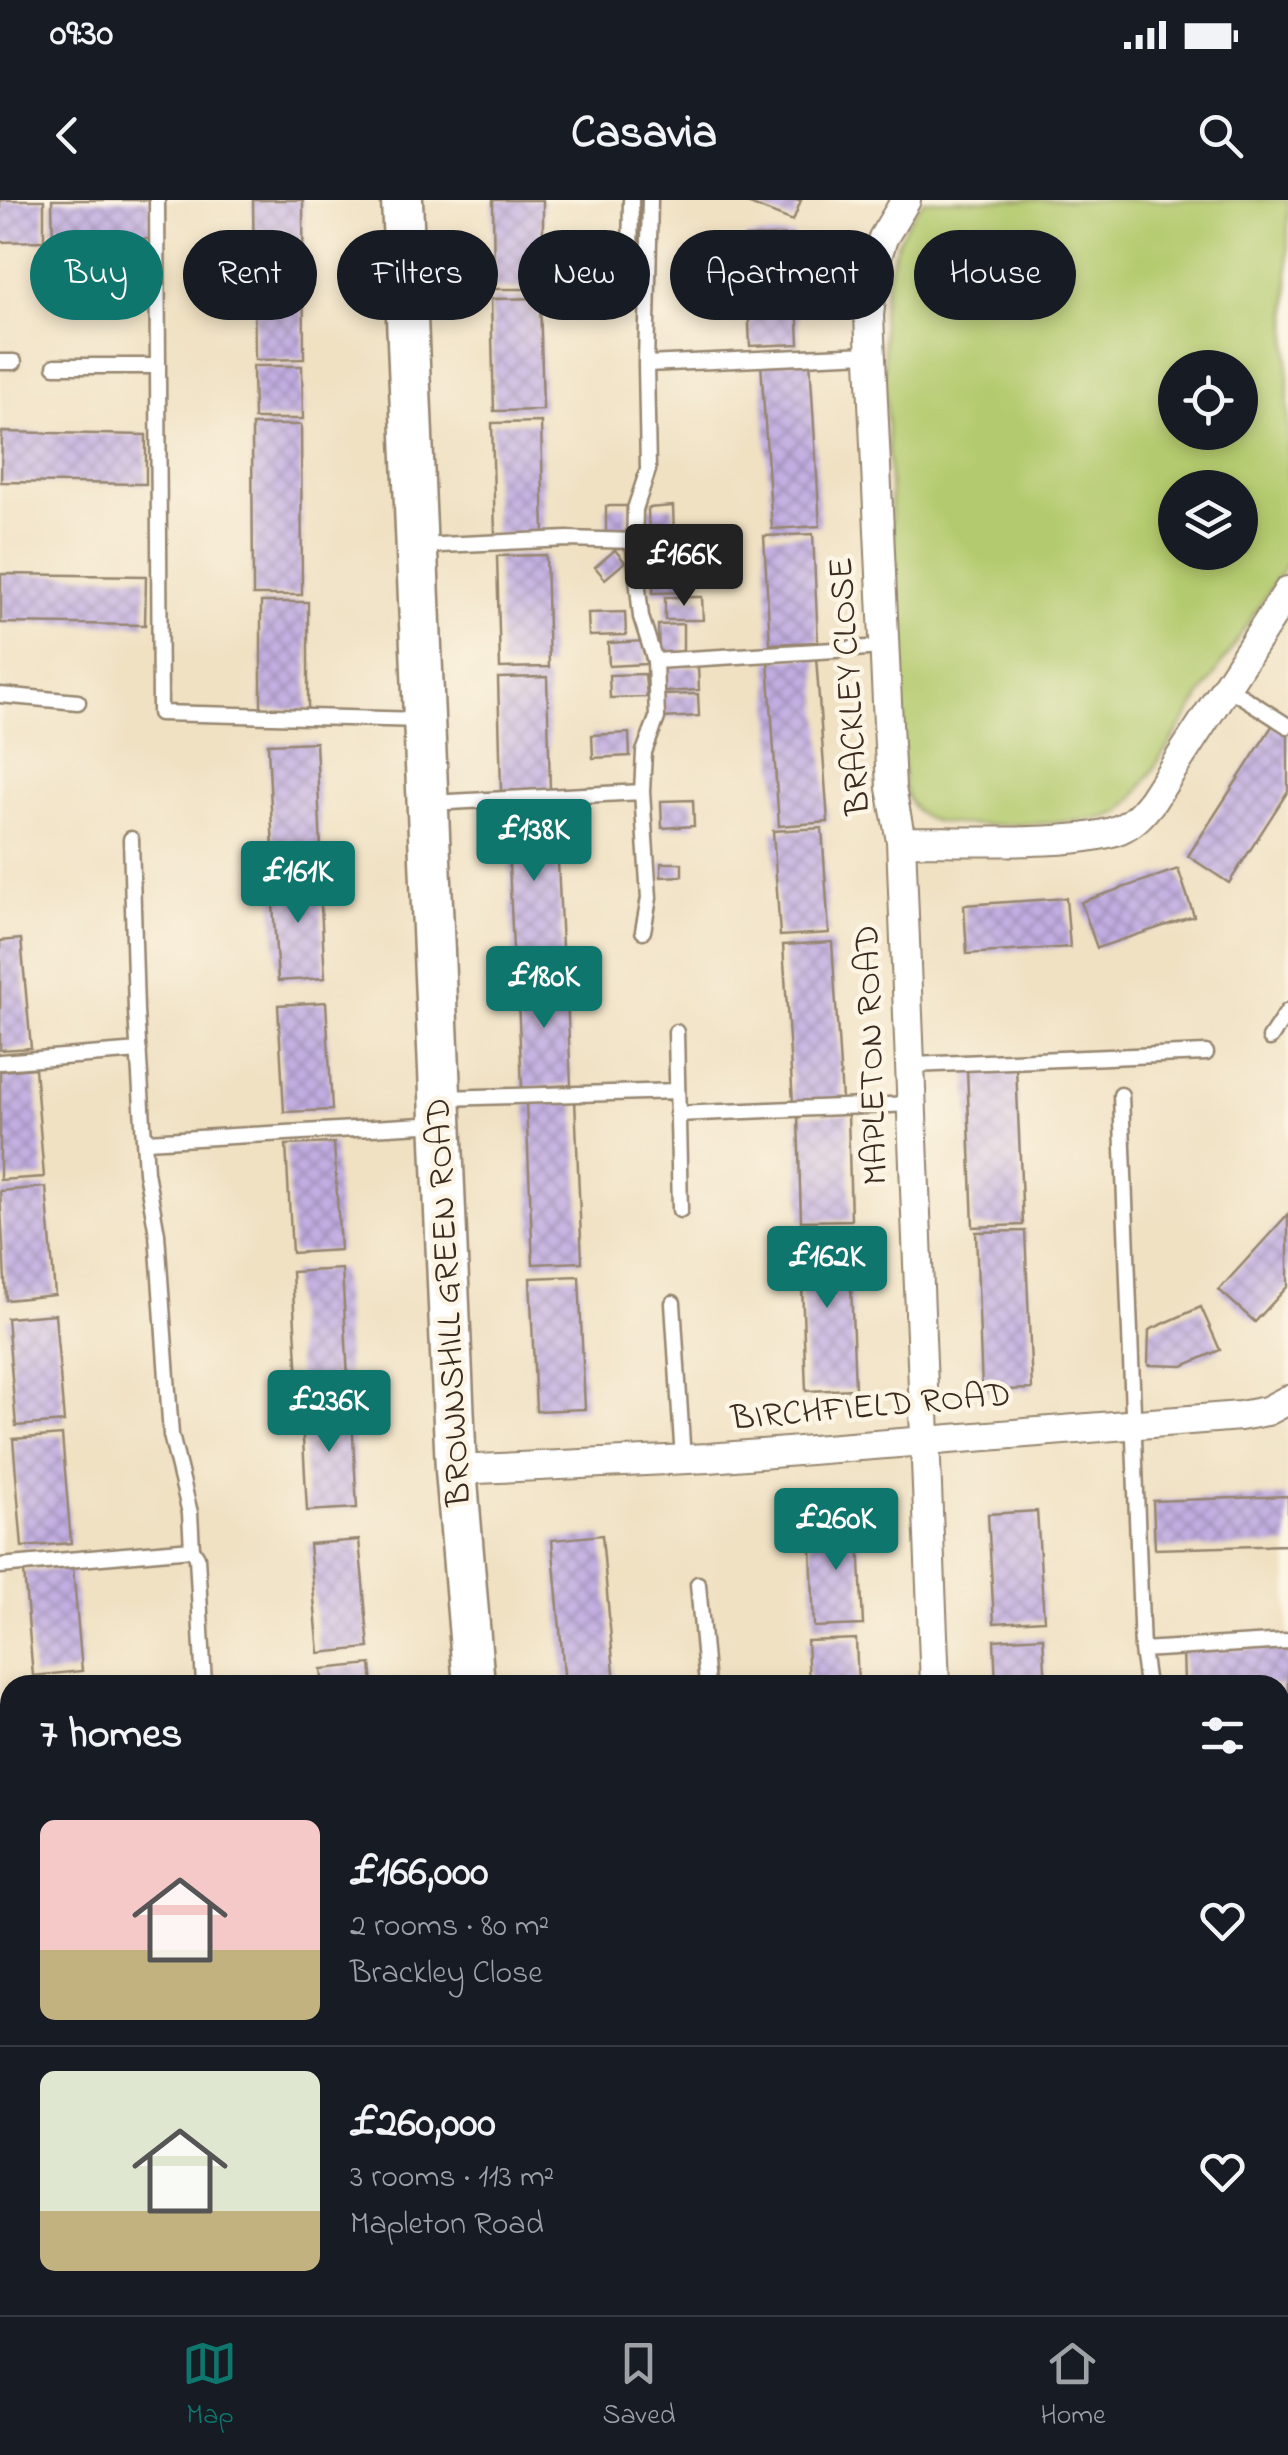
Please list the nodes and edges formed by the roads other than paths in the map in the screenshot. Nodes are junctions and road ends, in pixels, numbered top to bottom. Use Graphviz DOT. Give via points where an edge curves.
graph roads {
  1 [pos="156,200"];
  2 [pos="402,200"];
  3 [pos="631,200"];
  4 [pos="650,200"];
  5 [pos="906,200"];
  6 [pos="630,230"];
  7 [pos="868,354"];
  8 [pos="646,364"];
  9 [pos="55,366"];
  10 [pos="157,366"];
  11 [pos="634,541"];
  12 [pos="418,546"];
  13 [pos="1288,591"];
  14 [pos="884,646"];
  15 [pos="655,661"];
  16 [pos="1227,687"];
  17 [pos="0,695"];
  18 [pos="78,702"];
  19 [pos="426,720"];
  20 [pos="1288,726"];
  21 [pos="642,792"];
  22 [pos="430,803"];
  23 [pos="130,839"];
  24 [pos="901,841"];
  25 [pos="643,931"];
  26 [pos="1288,1011"];
  27 [pos="676,1032"];
  28 [pos="1270,1038"];
  29 [pos="139,1051"];
  30 [pos="1206,1053"];
  31 [pos="0,1062"];
  32 [pos="912,1064"];
  33 [pos="677,1092"];
  34 [pos="1121,1096"];
  35 [pos="912,1104"];
  36 [pos="441,1111"];
  37 [pos="678,1114"];
  38 [pos="146,1142"];
  39 [pos="680,1210"];
  40 [pos="673,1303"];
  41 [pos="1288,1400"];
  42 [pos="1134,1425"];
  43 [pos="927,1439"];
  44 [pos="683,1460"];
  45 [pos="456,1470"];
  46 [pos="192,1549"];
  47 [pos="0,1566"];
  48 [pos="698,1584"];
  49 [pos="1288,1641"];
  50 [pos="1142,1650"];
  51 [pos="203,1675"];
  52 [pos="473,1675"];
  53 [pos="706,1675"];
  54 [pos="935,1675"];
  55 [pos="1146,1675"];
  1 -- 10 [label="lane"];
  2 -- 12 [label="street, BROWNSHILL GREEN ROAD"];
  3 -- 6 [label="lane"];
  4 -- 8 [label="lane"];
  5 -- 7 [label="street, BRACKLEY CLOSE" via="875,263"];
  7 -- 8 [label="lane"];
  7 -- 14 [label="street, BRACKLEY CLOSE"];
  8 -- 11 [label="lane" via="648,470 635,510"];
  9 -- 10 [label="lane"];
  10 -- 19 [label="lane" via="160,713"];
  11 -- 12 [label="lane"];
  11 -- 15 [label="lane" via="641,617"];
  12 -- 19 [label="street, BROWNSHILL GREEN ROAD"];
  13 -- 16 [label="street, BRACKLEY CLOSE"];
  14 -- 15 [label="lane"];
  14 -- 24 [label="street, BRACKLEY CLOSE" via="891,788"];
  15 -- 21 [label="lane" via="657,718 644,752"];
  16 -- 20 [label="lane"];
  16 -- 24 [label="street, BRACKLEY CLOSE" via="1152,800 1125,827 1075,838"];
  17 -- 18 [label="lane"];
  19 -- 22 [label="street, BROWNSHILL GREEN ROAD"];
  21 -- 22 [label="lane"];
  21 -- 25 [label="lane" via="648,898"];
  22 -- 36 [label="street, BROWNSHILL GREEN ROAD"];
  23 -- 29 [label="lane"];
  24 -- 32 [label="street, MAPLETON ROAD"];
  26 -- 28 [label="lane"];
  27 -- 33 [label="lane"];
  29 -- 31 [label="lane"];
  29 -- 38 [label="lane"];
  30 -- 32 [label="lane"];
  32 -- 35 [label="street, MAPLETON ROAD"];
  33 -- 36 [label="lane"];
  33 -- 37 [label="lane"];
  34 -- 42 [label="lane"];
  35 -- 37 [label="lane"];
  35 -- 43 [label="street, MAPLETON ROAD"];
  36 -- 38 [label="lane"];
  36 -- 45 [label="street, BROWNSHILL GREEN ROAD"];
  37 -- 39 [label="lane"];
  38 -- 46 [label="lane" via="171,1435"];
  40 -- 44 [label="lane"];
  41 -- 42 [label="street, BIRCHFIELD ROAD" via="1240,1416"];
  42 -- 43 [label="street, BIRCHFIELD ROAD"];
  42 -- 50 [label="lane"];
  43 -- 44 [label="street, BIRCHFIELD ROAD"];
  43 -- 54 [label="street, MAPLETON ROAD"];
  44 -- 45 [label="street, BIRCHFIELD ROAD"];
  45 -- 52 [label="street, BROWNSHILL GREEN ROAD"];
  46 -- 47 [label="lane"];
  46 -- 51 [label="lane"];
  48 -- 53 [label="lane"];
  49 -- 50 [label="lane"];
  50 -- 55 [label="lane"];
}
